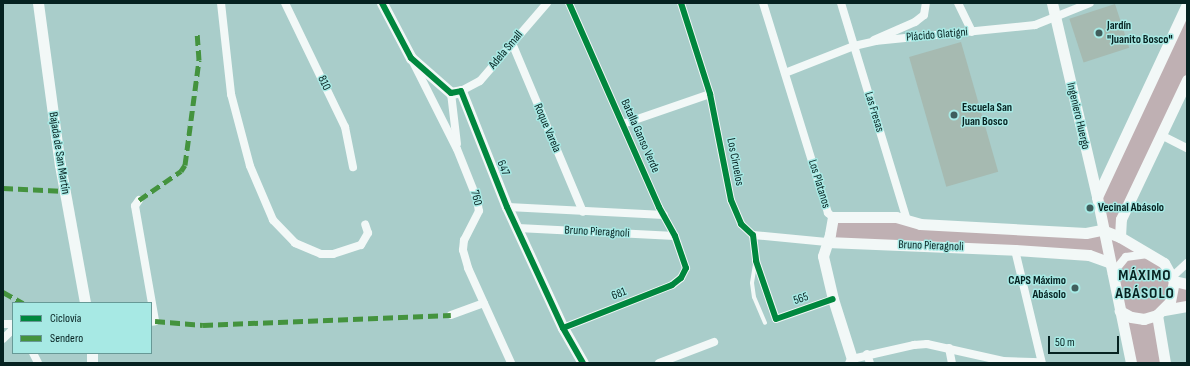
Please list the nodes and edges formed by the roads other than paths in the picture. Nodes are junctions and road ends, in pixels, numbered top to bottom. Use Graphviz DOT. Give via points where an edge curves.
graph roads {
  1 [pos="38,3"];
  2 [pos="285,3"];
  3 [pos="382,3"];
  4 [pos="569,3"];
  5 [pos="681,3"];
  6 [pos="763,3"];
  7 [pos="841,3"];
  8 [pos="926,3"];
  9 [pos="958,3"];
  10 [pos="1052,3"];
  11 [pos="1090,3"];
  12 [pos="221,4"];
  13 [pos="544,4"];
  14 [pos="1187,4"];
  15 [pos="1055,17"];
  16 [pos="972,32"];
  17 [pos="870,42"];
  18 [pos="512,43"];
  19 [pos="854,46"];
  20 [pos="410,58"];
  21 [pos="785,73"];
  22 [pos="1187,80"];
  23 [pos="456,92"];
  24 [pos="710,94"];
  25 [pos="623,124"];
  26 [pos="1161,135"];
  27 [pos="1187,148"];
  28 [pos="457,149"];
  29 [pos="353,167"];
  30 [pos="1097,197"];
  31 [pos="139,200"];
  32 [pos="507,207"];
  33 [pos="583,212"];
  34 [pos="664,215"];
  35 [pos="833,218"];
  36 [pos="907,220"];
  37 [pos="365,224"];
  38 [pos="518,228"];
  39 [pos="1102,230"];
  40 [pos="753,235"];
  41 [pos="675,236"];
  42 [pos="1120,237"];
  43 [pos="827,242"];
  44 [pos="1015,250"];
  45 [pos="1149,254"];
  46 [pos="756,261"];
  47 [pos="1108,262"];
  48 [pos="1187,263"];
  49 [pos="1111,274"];
  50 [pos="681,278"];
  51 [pos="1173,279"];
  52 [pos="1187,284"];
  53 [pos="833,299"];
  54 [pos="85,302"];
  55 [pos="152,302"];
  56 [pos="152,303"];
  57 [pos="484,303"];
  58 [pos="1187,306"];
  59 [pos="1120,311"];
  60 [pos="1160,313"];
  61 [pos="451,315"];
  62 [pos="152,322"];
  63 [pos="765,323"];
  64 [pos="563,328"];
  65 [pos="12,330"];
  66 [pos="3,339"];
  67 [pos="714,342"];
  68 [pos="949,348"];
  69 [pos="34,354"];
  70 [pos="867,354"];
  71 [pos="851,361"];
  72 [pos="1042,362"];
  73 [pos="38,363"];
  74 [pos="511,363"];
  75 [pos="583,363"];
  76 [pos="659,363"];
  77 [pos="870,363"];
  78 [pos="952,363"];
  79 [pos="1131,363"];
  80 [pos="1165,363"];
  1 -- 54 [label="street, Bajada de San Martín" via="60,165"];
  2 -- 29 [label="street, 810" via="345,127"];
  3 -- 20 [label="street, 647"];
  4 -- 25 [label="street, Batalla Ganso Verde"];
  5 -- 24 [label="street, Los Ciruelos"];
  6 -- 21 [label="street, Los Platanos"];
  7 -- 19 [label="street, Las Fresas"];
  8 -- 17 [label="street" via="924,15"];
  9 -- 16 [label="street"];
  10 -- 15 [label="street, Ingeniero Huergo"];
  11 -- 15 [label="street, Plácido Glatigni"];
  12 -- 37 [label="street" via="231,94 250,166 273,220 295,243 321,254 333,254 361,245 368,233"];
  13 -- 18 [label="street, Adela Small"];
  14 -- 30 [label="street"];
  15 -- 16 [label="street, Plácido Glatigni" via="1035,26"];
  15 -- 30 [label="street, Ingeniero Huergo"];
  16 -- 17 [label="street, Plácido Glatigni"];
  17 -- 19 [label="street, Plácido Glatigni"];
  18 -- 23 [label="street, Adela Small" via="480,81"];
  18 -- 33 [label="street, Roque Varela"];
  19 -- 21 [label="street, Plácido Glatigni"];
  19 -- 36 [label="street, Las Fresas"];
  20 -- 23 [label="street, 647"];
  20 -- 28 [label="street, 760"];
  21 -- 35 [label="street, Los Platanos" via="828,213"];
  22 -- 26 [label="street"];
  23 -- 28 [label="street"];
  23 -- 32 [label="street, 647"];
  24 -- 25 [label="street"];
  24 -- 40 [label="street, Los Ciruelos" via="731,200 741,224"];
  25 -- 34 [label="street, Batalla Ganso Verde"];
  26 -- 27 [label="street"];
  26 -- 42 [label="street" via="1121,219"];
  28 -- 57 [label="street, 760" via="478,199 479,211 464,240 463,250"];
  30 -- 39 [label="street, Ingeniero Huergo"];
  31 -- 55 [label="street" via="135,206"];
  32 -- 33 [label="street, Bruno Pieragnoli"];
  32 -- 38 [label="street, 647"];
  33 -- 34 [label="street, Bruno Pieragnoli"];
  34 -- 41 [label="street, Batalla Ganso Verde"];
  35 -- 36 [label="street, Bruno Pieragnoli" via="896,217"];
  35 -- 43 [label="street, Los Platanos"];
  36 -- 39 [label="street, Bruno Pieragnoli" via="920,224 1086,233"];
  38 -- 41 [label="street, Bruno Pieragnoli"];
  38 -- 64 [label="street, 647"];
  39 -- 42 [label="street"];
  39 -- 47 [label="street, Ingeniero Huergo"];
  40 -- 43 [label="street, Bruno Pieragnoli"];
  40 -- 46 [label="street"];
  41 -- 50 [label="street, Batalla Ganso Verde" via="686,268"];
  42 -- 45 [label="street"];
  43 -- 44 [label="street, Bruno Pieragnoli"];
  43 -- 53 [label="street, Los Platanos" via="823,256"];
  44 -- 47 [label="street, Bruno Pieragnoli" via="1089,255"];
  44 -- 72 [label="street"];
  45 -- 49 [label="street" via="1126,257 1117,264"];
  45 -- 51 [label="street" via="1164,263"];
  46 -- 53 [label="street, 565" via="776,319"];
  46 -- 63 [label="lane" via="752,283 758,309"];
  47 -- 49 [label="street, Ingeniero Huergo"];
  48 -- 51 [label="street"];
  49 -- 59 [label="street"];
  50 -- 64 [label="street, 681" via="672,286"];
  51 -- 52 [label="street"];
  51 -- 60 [label="street" via="1174,292"];
  53 -- 71 [label="street, Los Platanos"];
  56 -- 62 [label="street" via="155,320"];
  57 -- 61 [label="street"];
  57 -- 74 [label="street, 760"];
  58 -- 60 [label="street"];
  59 -- 60 [label="street" via="1131,317 1144,319"];
  59 -- 79 [label="street"];
  60 -- 80 [label="street"];
  64 -- 75 [label="street, 647"];
  65 -- 66 [label="street"];
  67 -- 76 [label="street"];
  68 -- 70 [label="street" via="914,345"];
  68 -- 72 [label="street" via="1003,361"];
  68 -- 78 [label="street"];
  69 -- 73 [label="street"];
  70 -- 71 [label="street"];
  70 -- 77 [label="street"];
}
